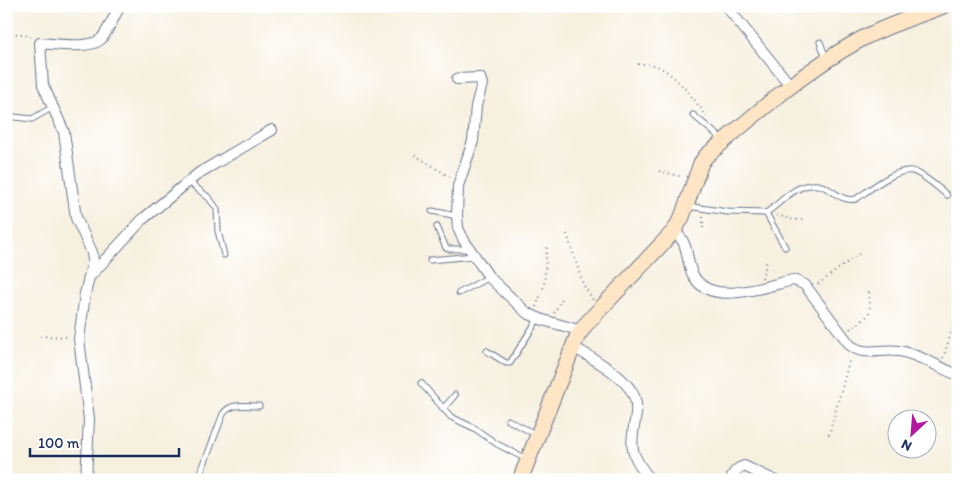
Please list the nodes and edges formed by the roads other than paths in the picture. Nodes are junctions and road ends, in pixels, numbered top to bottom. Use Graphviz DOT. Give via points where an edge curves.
graph roads {
  1 [pos="120,6"];
  2 [pos="726,6"];
  3 [pos="943,6"];
  4 [pos="820,42"];
  5 [pos="828,60"];
  6 [pos="457,78"];
  7 [pos="790,85"];
  8 [pos="53,107"];
  9 [pos="693,115"];
  10 [pos="6,116"];
  11 [pos="272,130"];
  12 [pos="724,141"];
  13 [pos="189,182"];
  14 [pos="947,195"];
  15 [pos="686,206"];
  16 [pos="432,212"];
  17 [pos="768,212"];
  18 [pos="456,216"];
  19 [pos="437,227"];
  20 [pos="674,231"];
  21 [pos="785,247"];
  22 [pos="472,252"];
  23 [pos="224,255"];
  24 [pos="430,260"];
  25 [pos="90,275"];
  26 [pos="489,277"];
  27 [pos="459,293"];
  28 [pos="535,317"];
  29 [pos="582,331"];
  30 [pos="572,346"];
  31 [pos="487,351"];
  32 [pos="958,375"];
  33 [pos="420,383"];
  34 [pos="455,395"];
  35 [pos="259,406"];
  36 [pos="443,409"];
  37 [pos="508,420"];
  38 [pos="537,436"];
  39 [pos="528,460"];
  40 [pos="86,480"];
  41 [pos="198,480"];
  42 [pos="520,480"];
  43 [pos="650,480"];
  44 [pos="732,480"];
  45 [pos="774,480"];
  1 -- 8 [label="street" via="95,44 40,43 41,77"];
  2 -- 7 [label="street"];
  3 -- 5 [label="main road" via="874,32"];
  4 -- 5 [label="lane"];
  5 -- 7 [label="main road"];
  6 -- 18 [label="street" via="480,78 482,84 476,106 472,148 459,182"];
  7 -- 12 [label="main road"];
  8 -- 10 [label="lane" via="32,119"];
  8 -- 25 [label="street" via="64,132 76,218 92,252"];
  9 -- 12 [label="lane"];
  11 -- 13 [label="street"];
  12 -- 15 [label="main road" via="701,163"];
  13 -- 23 [label="lane" via="217,209"];
  13 -- 25 [label="street" via="143,218"];
  14 -- 17 [label="lane" via="914,170 906,170 850,200 844,200 821,185 803,186"];
  15 -- 17 [label="lane" via="749,214"];
  15 -- 20 [label="main road"];
  16 -- 18 [label="lane"];
  17 -- 21 [label="lane"];
  18 -- 22 [label="street" via="458,228"];
  19 -- 22 [label="lane" via="446,248"];
  20 -- 29 [label="main road"];
  20 -- 32 [label="street" via="685,243 692,273 704,286 720,293 732,293 793,280 799,282 809,290 853,348 866,352 900,351"];
  22 -- 24 [label="lane"];
  22 -- 26 [label="street"];
  25 -- 40 [label="street" via="79,337 89,419"];
  26 -- 27 [label="lane"];
  26 -- 28 [label="street"];
  28 -- 29 [label="street"];
  28 -- 31 [label="lane" via="510,363"];
  29 -- 30 [label="main road"];
  30 -- 38 [label="main road"];
  30 -- 43 [label="street" via="614,373 634,396 633,450"];
  33 -- 36 [label="lane"];
  34 -- 36 [label="lane"];
  35 -- 41 [label="lane" via="234,405 226,408"];
  36 -- 39 [label="lane" via="492,442"];
  37 -- 38 [label="lane"];
  38 -- 39 [label="main road"];
  39 -- 42 [label="main road"];
  44 -- 45 [label="street" via="735,471 744,466"];
}
